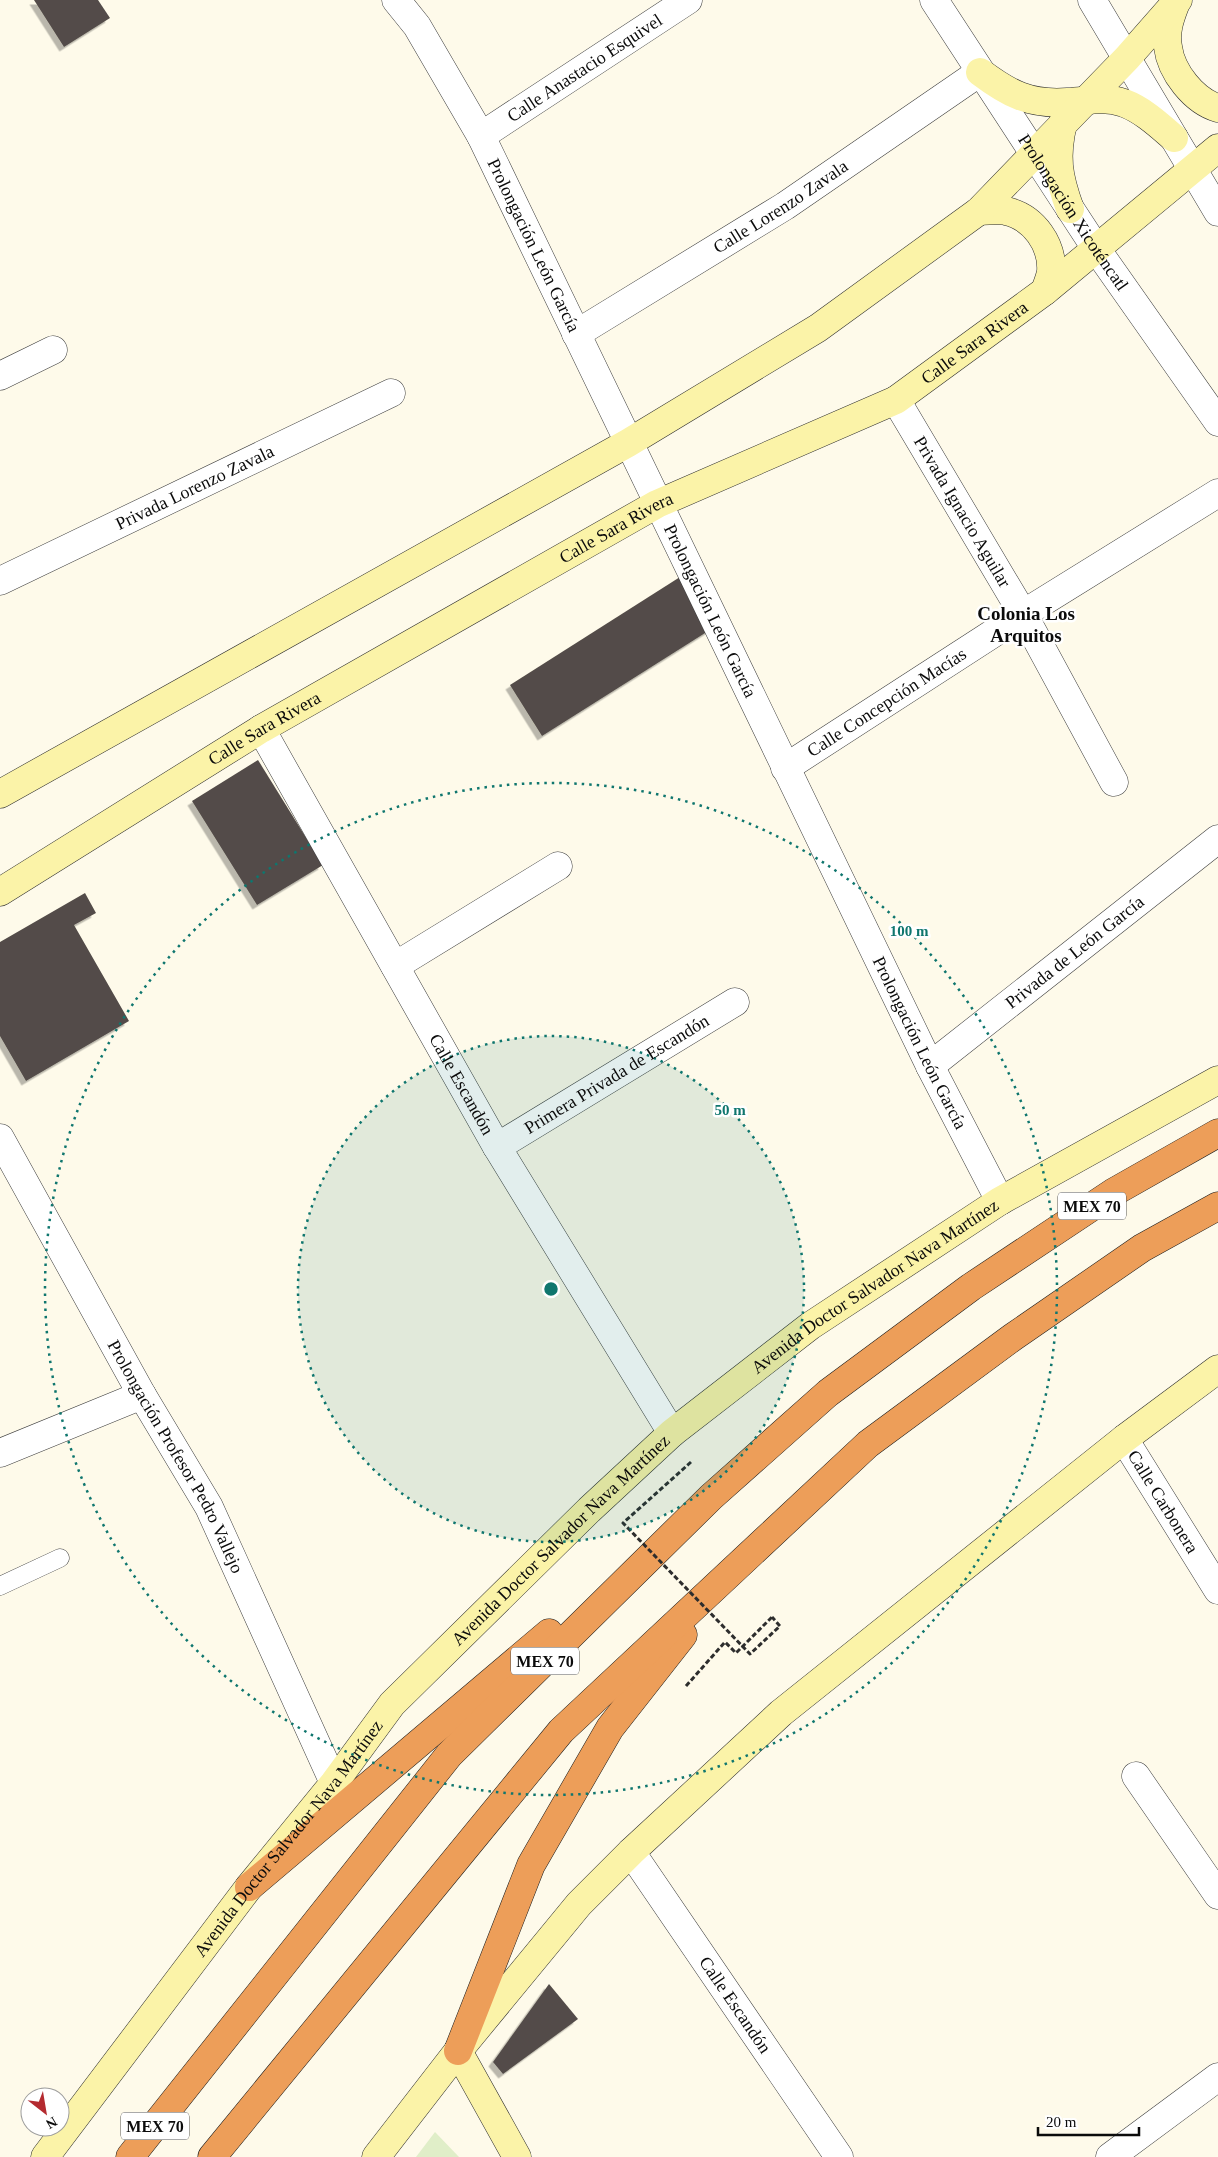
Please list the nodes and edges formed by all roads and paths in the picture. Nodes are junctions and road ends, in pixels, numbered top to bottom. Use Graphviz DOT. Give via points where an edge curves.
graph roads {
  1 [pos="396,0"];
  2 [pos="688,0"];
  3 [pos="934,0"];
  4 [pos="1092,0"];
  5 [pos="1177,0"];
  6 [pos="1127,58"];
  7 [pos="980,72"];
  8 [pos="1086,101"];
  9 [pos="1218,108"];
  10 [pos="1063,123"];
  11 [pos="481,136"];
  12 [pos="1174,138"];
  13 [pos="1218,148"];
  14 [pos="1033,154"];
  15 [pos="1193,170"];
  16 [pos="1070,208"];
  17 [pos="979,211"];
  18 [pos="1218,212"];
  19 [pos="1097,250"];
  20 [pos="1045,291"];
  21 [pos="576,334"];
  22 [pos="53,350"];
  23 [pos="0,376"];
  24 [pos="391,393"];
  25 [pos="896,400"];
  26 [pos="1218,422"];
  27 [pos="628,442"];
  28 [pos="1218,493"];
  29 [pos="657,504"];
  30 [pos="0,582"];
  31 [pos="1023,614"];
  32 [pos="261,728"];
  33 [pos="785,768"];
  34 [pos="1114,782"];
  35 [pos="0,794"];
  36 [pos="1218,839"];
  37 [pos="558,866"];
  38 [pos="0,892"];
  39 [pos="395,966"];
  40 [pos="735,1002"];
  41 [pos="930,1066"];
  42 [pos="1218,1080"];
  43 [pos="1218,1133"];
  44 [pos="0,1138"];
  45 [pos="497,1147"];
  46 [pos="1000,1201"];
  47 [pos="1218,1206"];
  48 [pos="1218,1369"];
  49 [pos="142,1395"];
  50 [pos="672,1432"];
  51 [pos="1124,1439"];
  52 [pos="0,1453"];
  53 [pos="691,1462"];
  54 [pos="710,1497"];
  55 [pos="60,1558"];
  56 [pos="737,1565"];
  57 [pos="0,1586"];
  58 [pos="1218,1590"];
  59 [pos="680,1693"];
  60 [pos="1136,1776"];
  61 [pos="334,1783"];
  62 [pos="631,1852"];
  63 [pos="249,1887"];
  64 [pos="1218,1894"];
  65 [pos="458,2051"];
  66 [pos="1218,2077"];
  67 [pos="45,2157"];
  68 [pos="130,2157"];
  69 [pos="212,2157"];
  70 [pos="376,2157"];
  71 [pos="517,2157"];
  72 [pos="839,2157"];
  73 [pos="1110,2157"];
  1 -- 11 [label="street, Prolongación León García" via="418,26"];
  2 -- 11 [label="street, Calle Anastacio Esquivel"];
  3 -- 7 [label="street, Prolongación Xicoténcatl"];
  4 -- 6 [label="street"];
  5 -- 6 [label="street"];
  5 -- 9 [label="street" via="1167,31 1173,66 1196,96"];
  6 -- 8 [label="street"];
  6 -- 12 [label="street"];
  7 -- 8 [label="street" via="1022,98 1050,103"];
  7 -- 14 [label="street, Prolongación Xicoténcatl"];
  7 -- 21 [label="street, Calle Lorenzo Zavala" via="785,206"];
  8 -- 10 [label="street"];
  8 -- 12 [label="street" via="1097,98 1126,104 1142,112"];
  10 -- 14 [label="street"];
  10 -- 16 [label="street" via="1057,160 1060,181"];
  11 -- 21 [label="street, Prolongación León García"];
  12 -- 15 [label="street"];
  13 -- 15 [label="street, Calle Sara Rivera"];
  14 -- 16 [label="street, Prolongación Xicoténcatl"];
  14 -- 17 [label="street"];
  15 -- 18 [label="street"];
  15 -- 19 [label="street, Calle Sara Rivera"];
  16 -- 19 [label="street, Prolongación Xicoténcatl"];
  17 -- 20 [label="street" via="1006,211 1034,226 1049,254 1051,272"];
  17 -- 27 [label="street" via="818,328"];
  19 -- 20 [label="street, Calle Sara Rivera"];
  19 -- 26 [label="street, Prolongación Xicoténcatl"];
  20 -- 25 [label="street, Calle Sara Rivera"];
  21 -- 27 [label="street, Prolongación León García"];
  22 -- 23 [label="street"];
  24 -- 30 [label="street, Privada Lorenzo Zavala"];
  25 -- 29 [label="street, Calle Sara Rivera"];
  25 -- 31 [label="street, Privada Ignacio Aguilar"];
  27 -- 29 [label="street, Prolongación León García"];
  27 -- 35 [label="street"];
  28 -- 31 [label="street, Calle Concepción Macías"];
  29 -- 32 [label="street, Calle Sara Rivera"];
  29 -- 33 [label="street, Prolongación León García"];
  31 -- 33 [label="street, Calle Concepción Macías"];
  31 -- 34 [label="street, Privada Ignacio Aguilar"];
  32 -- 38 [label="street, Calle Sara Rivera"];
  32 -- 39 [label="street, Calle Escandón"];
  33 -- 41 [label="street, Prolongación León García"];
  36 -- 41 [label="street, Privada de León García"];
  37 -- 39 [label="street"];
  39 -- 45 [label="street, Calle Escandón"];
  40 -- 45 [label="street, Primera Privada de Escandón"];
  41 -- 46 [label="street, Prolongación León García"];
  42 -- 46 [label="street, Avenida Doctor Salvador Nava Martínez"];
  43 -- 54 [label="highway, MEX 70" via="1114,1192 971,1287 828,1393"];
  44 -- 49 [label="street, Prolongación Profesor Pedro Vallejo"];
  45 -- 50 [label="street, Calle Escandón"];
  46 -- 50 [label="street, Avenida Doctor Salvador Nava Martínez" via="810,1326"];
  47 -- 56 [label="highway" via="1142,1248 868,1444"];
  48 -- 51 [label="street"];
  49 -- 52 [label="street"];
  49 -- 61 [label="street, Prolongación Profesor Pedro Vallejo" via="209,1507"];
  50 -- 61 [label="street, Avenida Doctor Salvador Nava Martínez" via="392,1704"];
  51 -- 58 [label="street, Calle Carbonera"];
  51 -- 62 [label="street" via="781,1713"];
  53 -- 59 [label="path, bridge" via="623,1523 750,1654 780,1626 772,1617 736,1653 725,1642"];
  54 -- 63 [label="highway"];
  54 -- 68 [label="highway, MEX 70" via="449,1755"];
  55 -- 57 [label="lane"];
  56 -- 65 [label="highway" via="610,1728 522,1886"];
  56 -- 69 [label="highway" via="561,1731"];
  60 -- 64 [label="street"];
  61 -- 63 [label="street, Avenida Doctor Salvador Nava Martínez"];
  62 -- 65 [label="street" via="579,1904"];
  62 -- 72 [label="street, Calle Escandón"];
  63 -- 67 [label="street, Avenida Doctor Salvador Nava Martínez"];
  65 -- 70 [label="street"];
  65 -- 71 [label="street"];
  66 -- 73 [label="street"];
}
